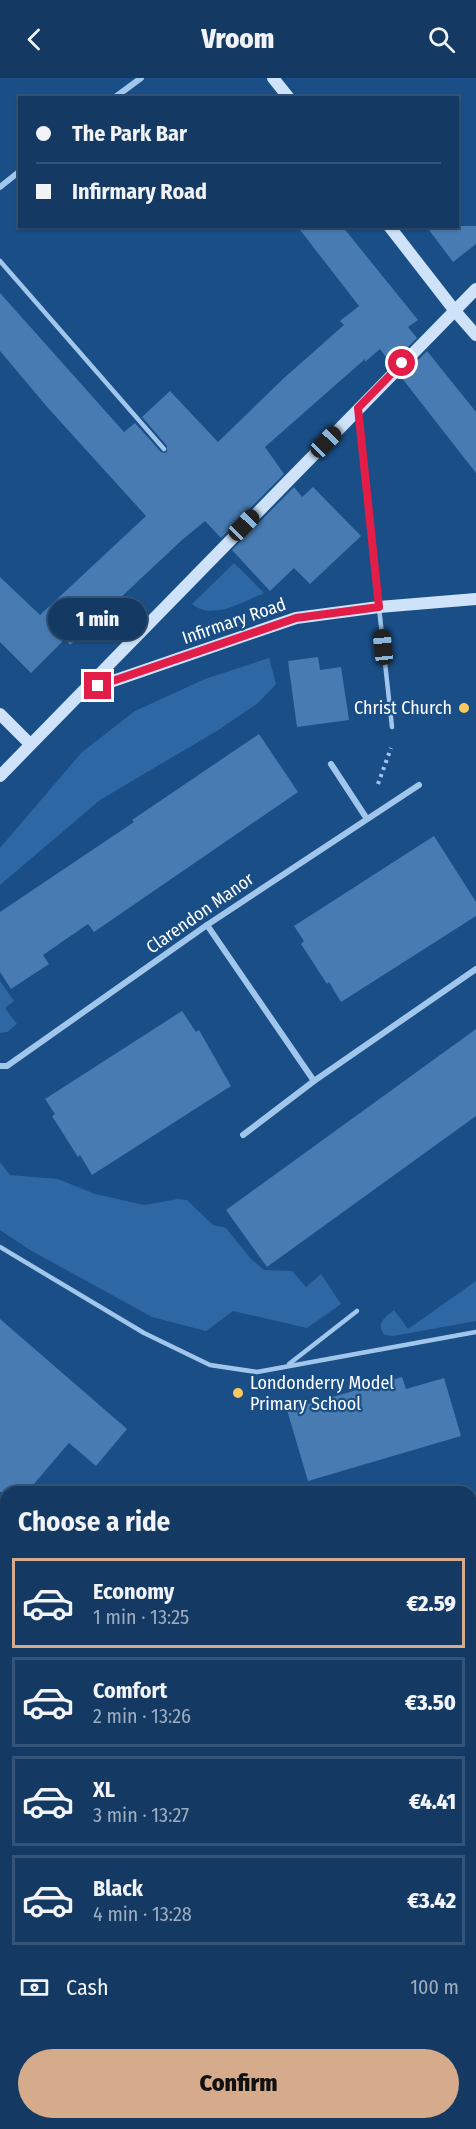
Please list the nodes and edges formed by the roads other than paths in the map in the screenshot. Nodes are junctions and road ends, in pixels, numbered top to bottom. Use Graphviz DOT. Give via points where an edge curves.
graph roads {
  1 [pos="141,78"];
  2 [pos="273,78"];
  3 [pos="117,96"];
  4 [pos="287,96"];
  5 [pos="18,173"];
  6 [pos="0,187"];
  7 [pos="391,228"];
  8 [pos="0,261"];
  9 [pos="476,289"];
  10 [pos="455,311"];
  11 [pos="476,335"];
  12 [pos="358,408"];
  13 [pos="164,449"];
  14 [pos="476,599"];
  15 [pos="379,607"];
  16 [pos="80,693"];
  17 [pos="0,714"];
  18 [pos="392,727"];
  19 [pos="30,744"];
  20 [pos="331,764"];
  21 [pos="0,776"];
  22 [pos="419,785"];
  23 [pos="367,819"];
  24 [pos="207,925"];
  25 [pos="476,969"];
  26 [pos="0,1066"];
  27 [pos="314,1082"];
  28 [pos="243,1135"];
  29 [pos="0,1247"];
  30 [pos="357,1311"];
  31 [pos="476,1332"];
  32 [pos="287,1365"];
  1 -- 3 [label="street"];
  2 -- 4 [label="main road"];
  5 -- 6 [label="street"];
  7 -- 10 [label="main road"];
  8 -- 13 [label="lane"];
  9 -- 10 [label="main road"];
  10 -- 11 [label="main road"];
  10 -- 12 [label="main road"];
  12 -- 15 [label="lane"];
  12 -- 16 [label="main road"];
  14 -- 15 [label="main road, Infirmary Road"];
  15 -- 16 [label="main road, Infirmary Road" via="296,618"];
  15 -- 18 [label="lane"];
  16 -- 19 [label="main road"];
  17 -- 19 [label="main road"];
  19 -- 21 [label="main road"];
  20 -- 23 [label="street"];
  22 -- 23 [label="street, Clarendon Manor"];
  23 -- 24 [label="street, Clarendon Manor"];
  24 -- 26 [label="street, Clarendon Manor" via="45,1041 7,1066"];
  24 -- 27 [label="street"];
  25 -- 27 [label="street"];
  27 -- 28 [label="street"];
  29 -- 32 [label="lane" via="144,1333 210,1365 257,1372"];
  30 -- 32 [label="lane"];
  31 -- 32 [label="lane"];
}
